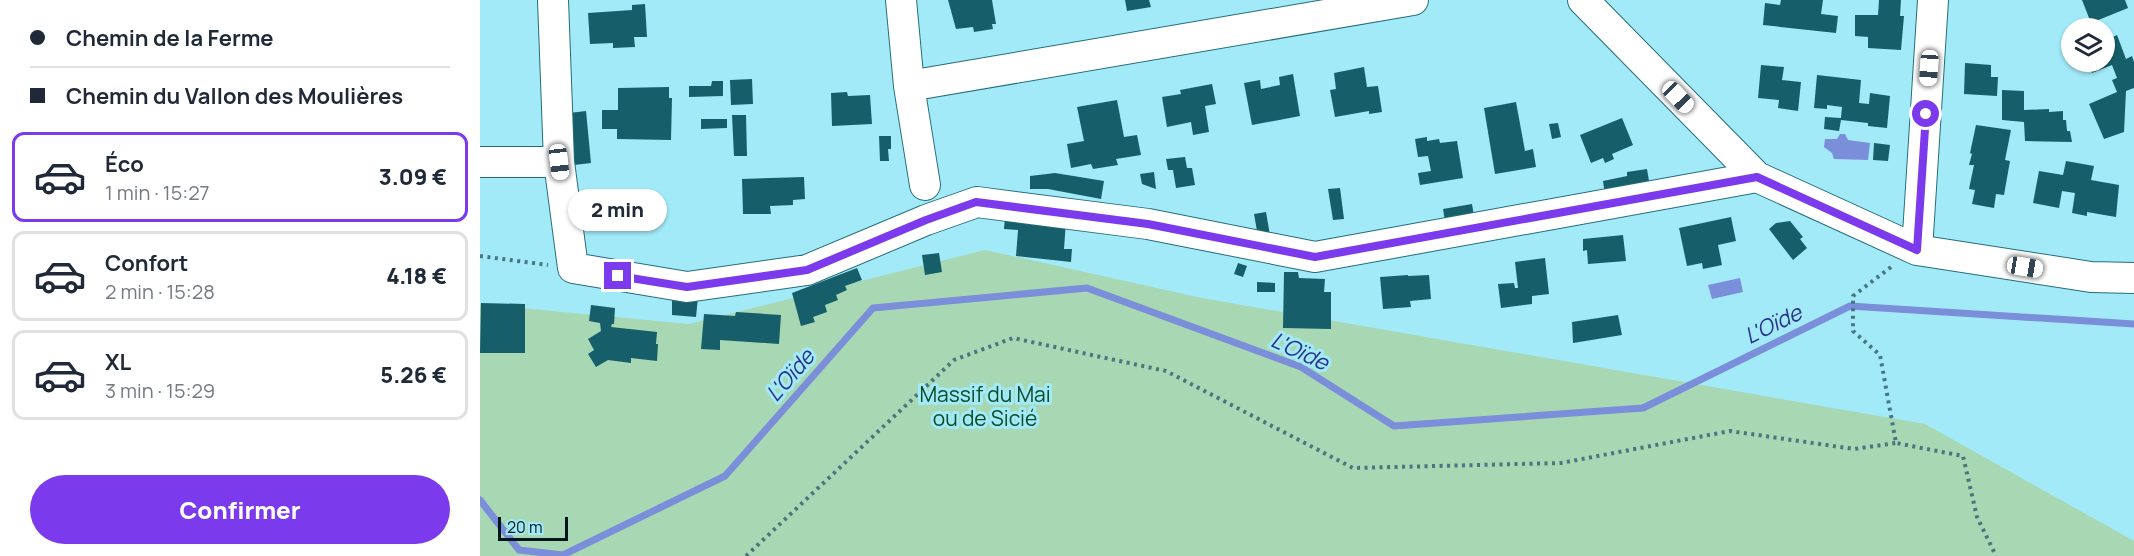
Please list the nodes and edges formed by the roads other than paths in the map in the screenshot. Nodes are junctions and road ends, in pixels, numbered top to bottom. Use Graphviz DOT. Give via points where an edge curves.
graph roads {
  1 [pos="553,0"];
  2 [pos="901,0"];
  3 [pos="1413,0"];
  4 [pos="1583,0"];
  5 [pos="1933,0"];
  6 [pos="909,86"];
  7 [pos="480,162"];
  8 [pos="559,162"];
  9 [pos="1757,177"];
  10 [pos="926,185"];
  11 [pos="1917,250"];
  12 [pos="2134,278"];
  1 -- 8 [label="street"];
  2 -- 6 [label="street"];
  3 -- 6 [label="street"];
  4 -- 9 [label="street"];
  5 -- 11 [label="street"];
  6 -- 10 [label="street"];
  7 -- 8 [label="street"];
  8 -- 9 [label="street" via="573,268 687,287 807,270 976,202 1148,224 1315,257"];
  9 -- 11 [label="street"];
  11 -- 12 [label="street" via="2091,277"];
}
